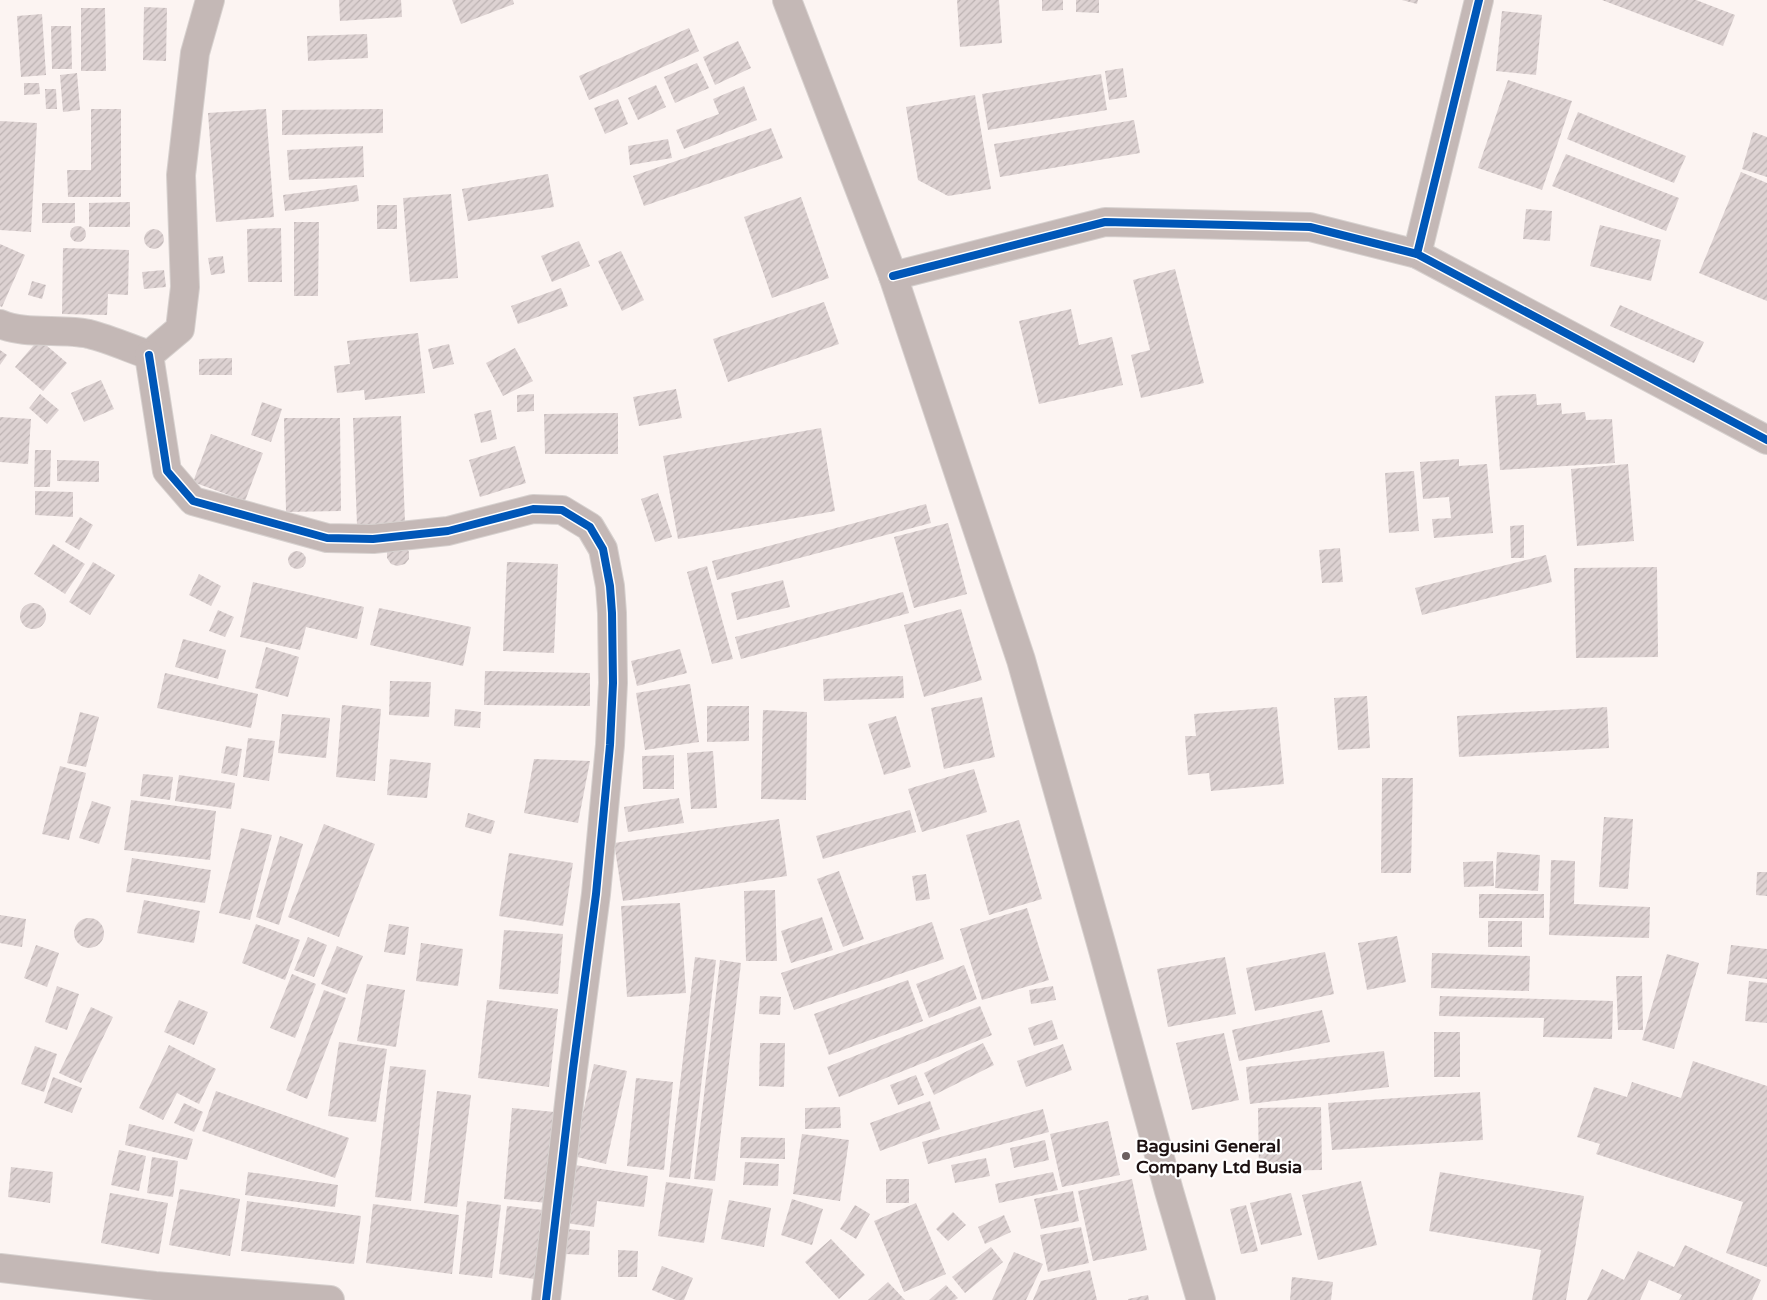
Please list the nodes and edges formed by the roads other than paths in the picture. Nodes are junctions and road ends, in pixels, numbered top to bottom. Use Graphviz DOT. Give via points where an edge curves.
graph roads {
  1 [pos="210,0"];
  2 [pos="787,0"];
  3 [pos="1479,0"];
  4 [pos="1417,254"];
  5 [pos="893,276"];
  6 [pos="0,324"];
  7 [pos="149,355"];
  8 [pos="1767,440"];
  9 [pos="0,1268"];
  10 [pos="330,1300"];
  11 [pos="546,1300"];
  12 [pos="1201,1300"];
  1 -- 7 [label="street" via="195,53 181,175 185,287 180,329"];
  2 -- 5 [label="street"];
  3 -- 4 [label="street"];
  4 -- 5 [label="street" via="1310,227 1105,222"];
  4 -- 8 [label="street"];
  5 -- 12 [label="street" via="1020,660"];
  6 -- 7 [label="street" via="11,329 89,334"];
  7 -- 11 [label="street" via="167,471 193,501 327,538 373,539 448,531 533,509 562,510 590,527 603,549 612,614 610,745 596,894"];
  9 -- 10 [label="street" via="155,1286"];
}
